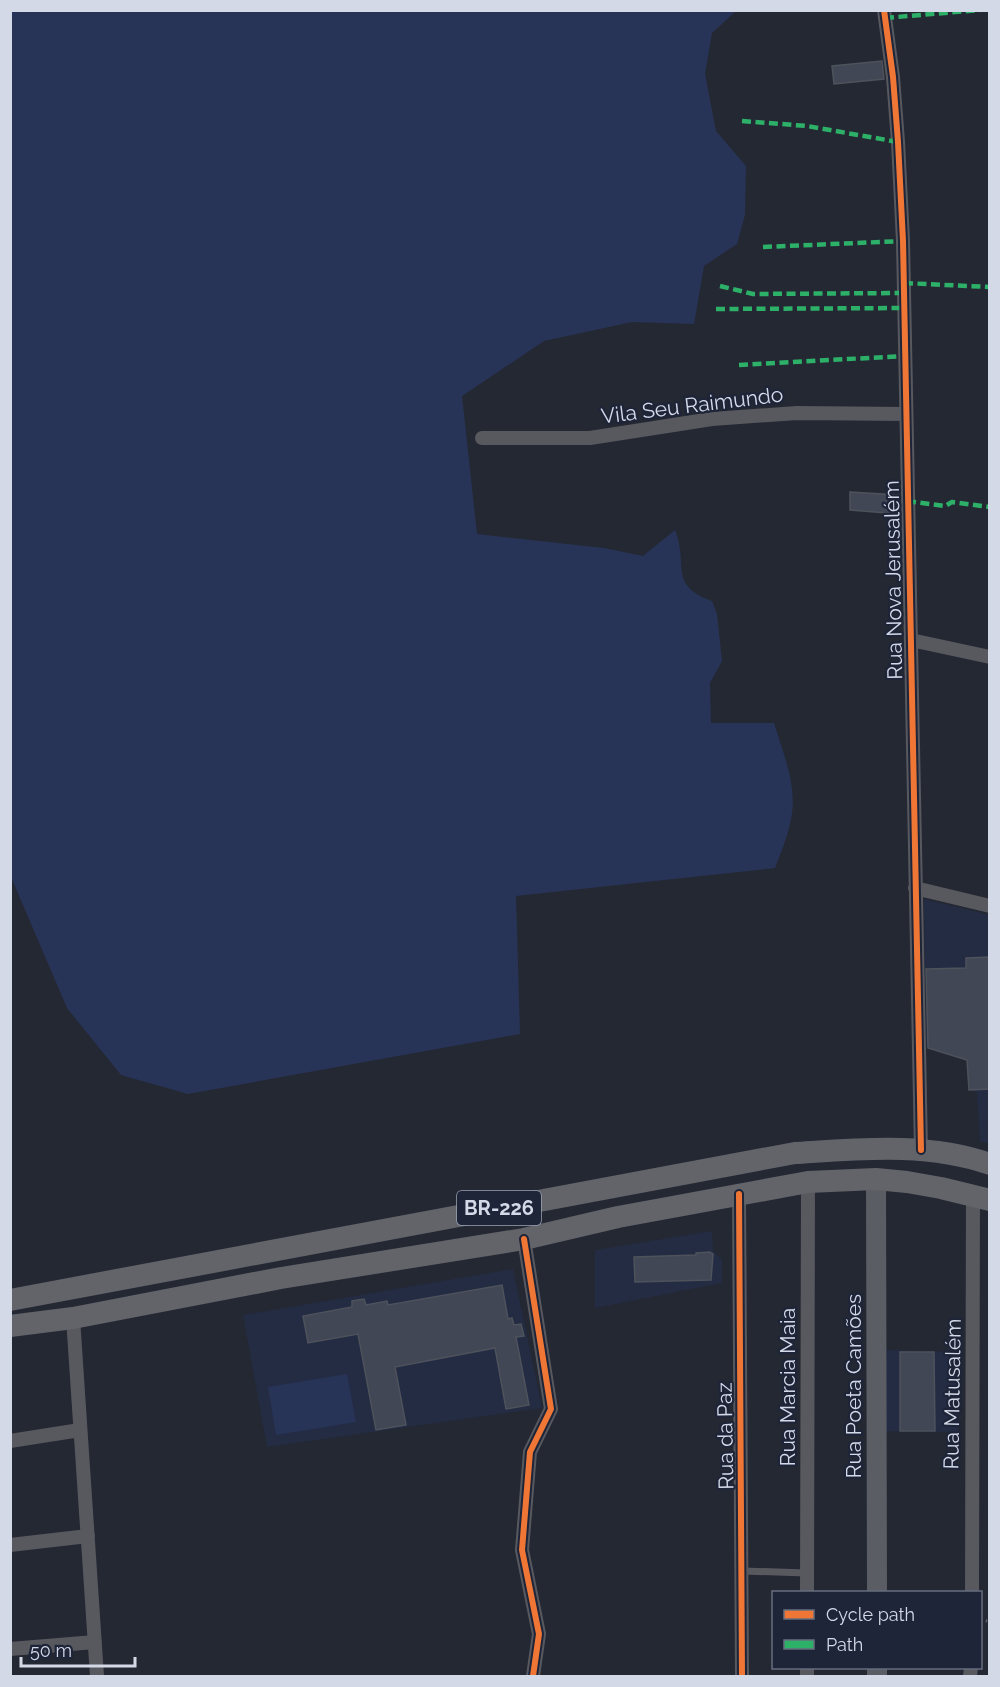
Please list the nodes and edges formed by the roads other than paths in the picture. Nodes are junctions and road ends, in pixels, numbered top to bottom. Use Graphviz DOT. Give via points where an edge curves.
graph roads {
  1 [pos="884,10"];
  2 [pos="906,414"];
  3 [pos="482,438"];
  4 [pos="911,640"];
  5 [pos="990,657"];
  6 [pos="915,888"];
  7 [pos="990,906"];
  8 [pos="921,1150"];
  9 [pos="990,1164"];
  10 [pos="876,1179"];
  11 [pos="808,1182"];
  12 [pos="615,1186"];
  13 [pos="739,1194"];
  14 [pos="981,1198"];
  15 [pos="618,1217"];
  16 [pos="524,1239"];
  17 [pos="10,1300"];
  18 [pos="73,1318"];
  19 [pos="10,1326"];
  20 [pos="80,1430"];
  21 [pos="10,1441"];
  22 [pos="88,1536"];
  23 [pos="10,1545"];
  24 [pos="743,1571"];
  25 [pos="807,1573"];
  26 [pos="807,1591"];
  27 [pos="877,1591"];
  28 [pos="972,1591"];
  29 [pos="95,1642"];
  30 [pos="10,1649"];
  31 [pos="97,1677"];
  32 [pos="533,1677"];
  33 [pos="742,1677"];
  1 -- 2 [label="street, Rua Nova Jerusalém" via="898,142"];
  2 -- 3 [label="street, Vila Seu Raimundo" via="797,413 712,419 590,438"];
  2 -- 4 [label="street, Rua Nova Jerusalém"];
  4 -- 5 [label="street"];
  4 -- 6 [label="street, Rua Nova Jerusalém"];
  6 -- 7 [label="street"];
  6 -- 8 [label="street, Rua Nova Jerusalém"];
  8 -- 9 [label="main road, BR-226"];
  8 -- 12 [label="main road, BR-226" via="795,1153"];
  10 -- 11 [label="main road, BR-226"];
  10 -- 14 [label="main road, BR-226"];
  10 -- 27 [label="street, Rua Poeta Camões"];
  11 -- 13 [label="main road, BR-226"];
  11 -- 25 [label="street, Rua Marcia Maia"];
  12 -- 15 [label="main road"];
  12 -- 17 [label="main road, BR-226"];
  13 -- 15 [label="main road, BR-226"];
  13 -- 24 [label="street, Rua da Paz"];
  14 -- 28 [label="street, Rua Matusalém"];
  15 -- 16 [label="main road, BR-226"];
  16 -- 18 [label="main road, BR-226" via="281,1278"];
  16 -- 32 [label="street" via="551,1408 530,1452 522,1550 539,1634"];
  18 -- 19 [label="main road, BR-226"];
  18 -- 20 [label="street"];
  20 -- 21 [label="street"];
  20 -- 22 [label="street"];
  22 -- 23 [label="street"];
  22 -- 29 [label="street"];
  24 -- 25 [label="lane"];
  24 -- 33 [label="street, Rua da Paz"];
  25 -- 26 [label="street, Rua Marcia Maia"];
  29 -- 30 [label="street"];
  29 -- 31 [label="street"];
}
